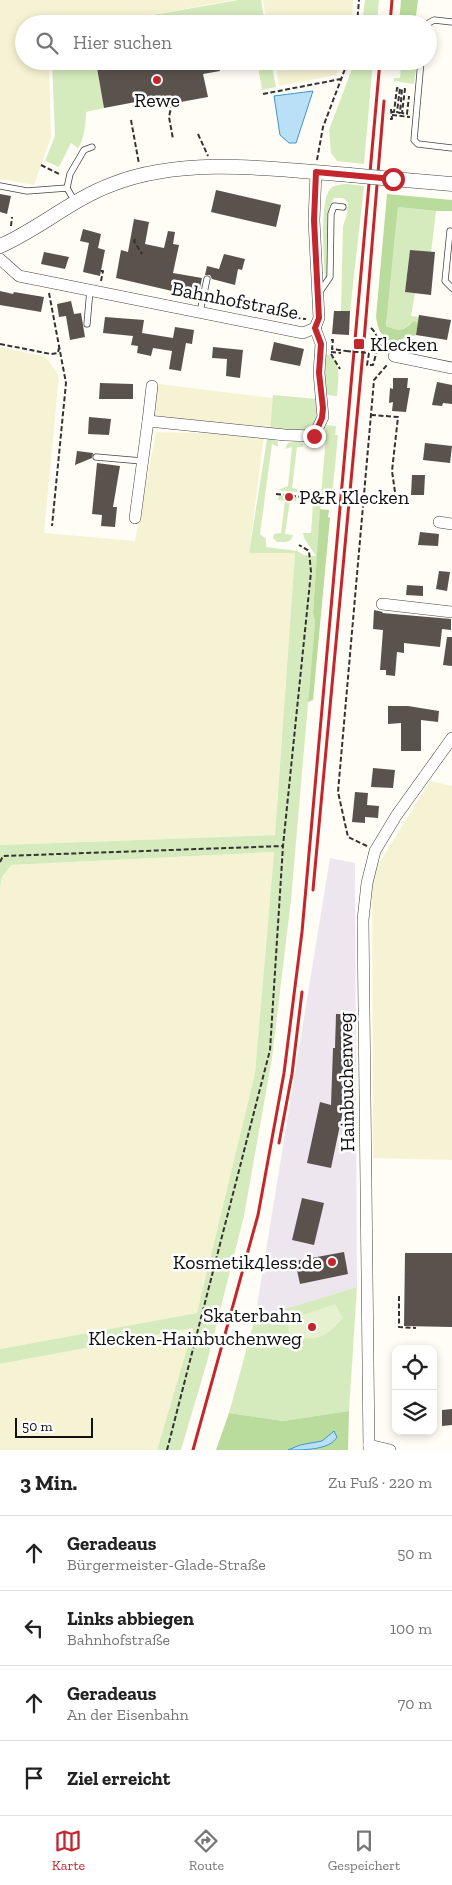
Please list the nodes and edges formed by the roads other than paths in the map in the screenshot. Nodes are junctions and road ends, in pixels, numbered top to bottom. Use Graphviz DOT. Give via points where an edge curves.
graph roads {
  1 [pos="437,20"];
  2 [pos="452,22"];
  3 [pos="420,70"];
  4 [pos="92,147"];
  5 [pos="452,148"];
  6 [pos="316,172"];
  7 [pos="452,184"];
  8 [pos="0,186"];
  9 [pos="67,188"];
  10 [pos="75,202"];
  11 [pos="343,206"];
  12 [pos="450,231"];
  13 [pos="0,246"];
  14 [pos="0,259"];
  15 [pos="207,279"];
  16 [pos="452,288"];
  17 [pos="90,290"];
  18 [pos="317,296"];
  19 [pos="200,312"];
  20 [pos="88,324"];
  21 [pos="315,328"];
  22 [pos="394,356"];
  23 [pos="452,368"];
  24 [pos="152,386"];
  25 [pos="148,421"];
  26 [pos="96,457"];
  27 [pos="142,461"];
  28 [pos="135,518"];
  29 [pos="439,522"];
  30 [pos="452,524"];
  31 [pos="382,604"];
  32 [pos="452,612"];
  33 [pos="452,738"];
  34 [pos="369,1447"];
  35 [pos="390,1450"];
  1 -- 2 [label="lane"];
  3 -- 5 [label="lane" via="414,140 418,144"];
  4 -- 9 [label="lane" via="84,150"];
  6 -- 7 [label="street, bridge"];
  6 -- 10 [label="street" via="231,167 167,170 112,184"];
  6 -- 18 [label="street, Bahnhofstraße"];
  8 -- 9 [label="lane" via="27,191"];
  9 -- 10 [label="lane"];
  10 -- 13 [label="street"];
  11 -- 18 [label="lane" via="334,206 331,214 330,277"];
  12 -- 16 [label="lane" via="445,281"];
  14 -- 17 [label="street, Bahnhofstraße" via="19,276"];
  15 -- 19 [label="lane"];
  17 -- 19 [label="street, Bahnhofstraße"];
  17 -- 20 [label="lane"];
  18 -- 21 [label="street, Bahnhofstraße" via="319,318"];
  19 -- 21 [label="street, Bahnhofstraße" via="302,333"];
  21 -- 25 [label="street" via="321,344 319,373 323,408 314,436"];
  22 -- 23 [label="street"];
  24 -- 25 [label="street"];
  25 -- 27 [label="street"];
  26 -- 27 [label="lane"];
  27 -- 28 [label="street"];
  29 -- 30 [label="street"];
  31 -- 32 [label="street"];
  33 -- 34 [label="street, Hainbuchenweg" via="375,851 367,883 363,920"];
  34 -- 35 [label="street"];
}
